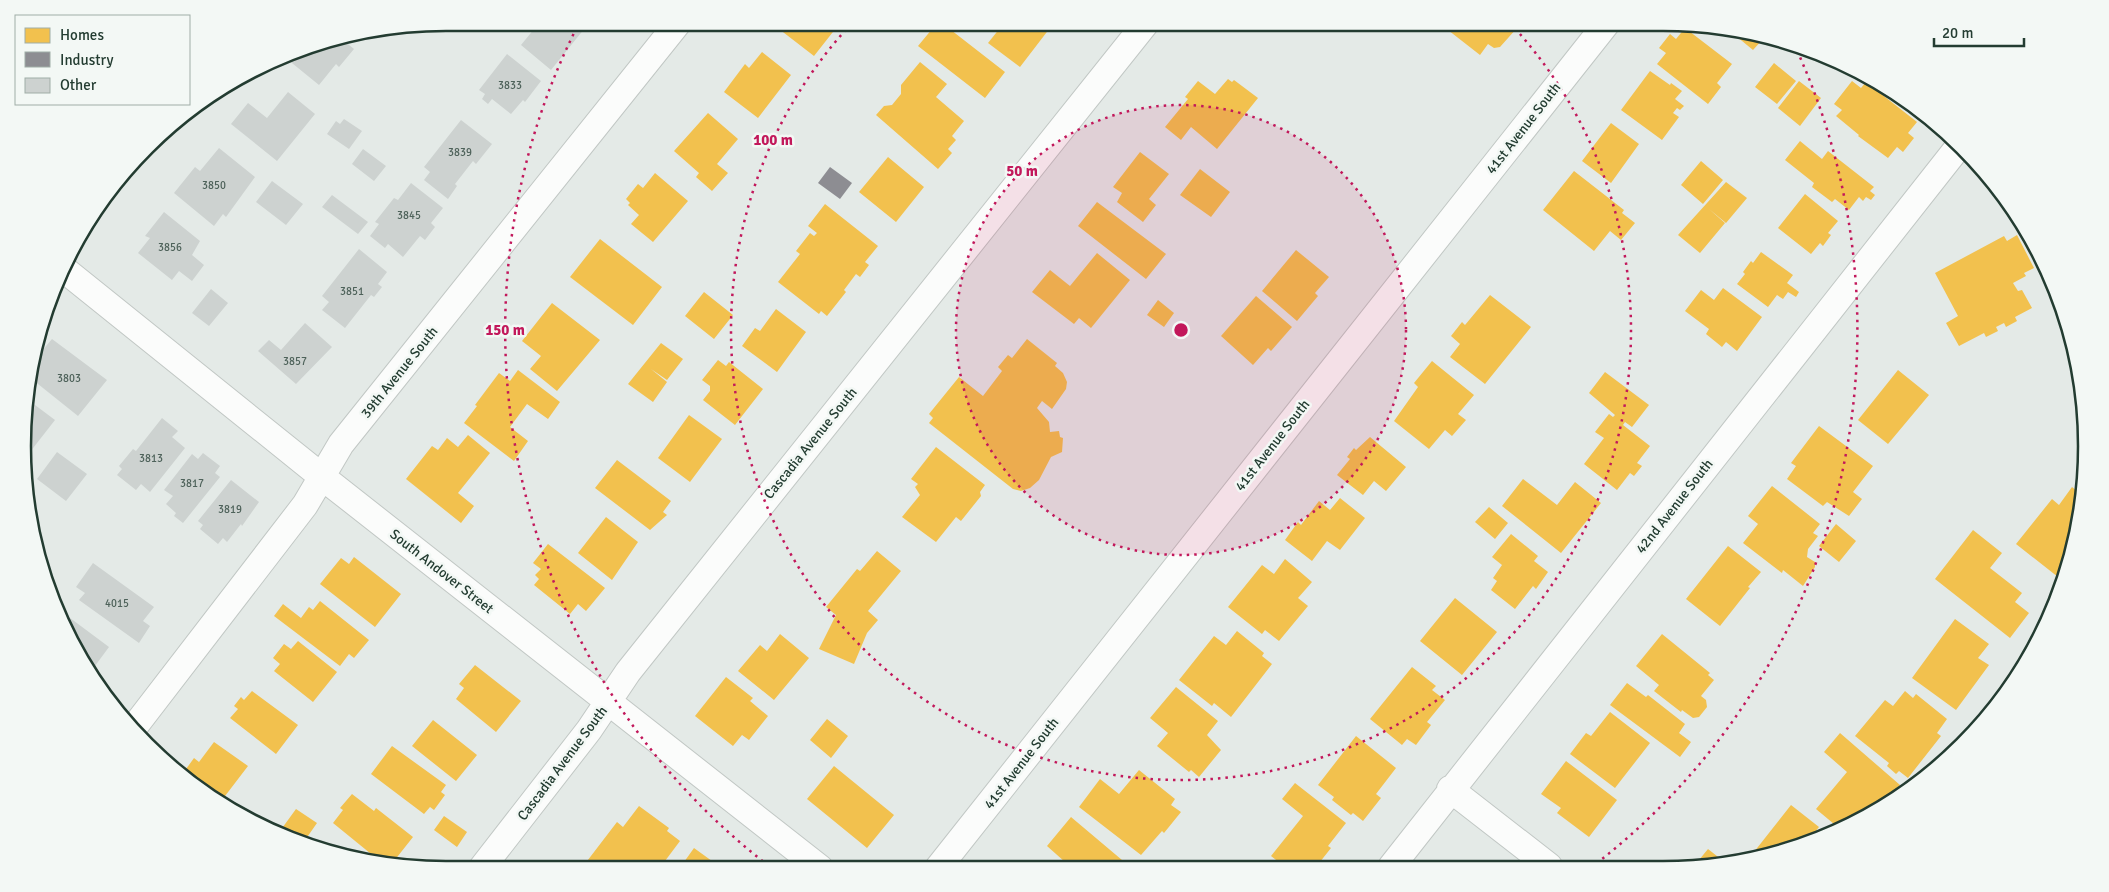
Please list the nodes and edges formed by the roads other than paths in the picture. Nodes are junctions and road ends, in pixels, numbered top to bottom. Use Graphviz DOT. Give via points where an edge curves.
graph roads {
  1 [pos="671,31"];
  2 [pos="1139,31"];
  3 [pos="1599,31"];
  4 [pos="1955,152"];
  5 [pos="69,274"];
  6 [pos="321,476"];
  7 [pos="608,701"];
  8 [pos="138,723"];
  9 [pos="1450,789"];
  10 [pos="488,861"];
  11 [pos="811,861"];
  12 [pos="944,861"];
  13 [pos="1396,861"];
  14 [pos="1543,861"];
  1 -- 6 [label="street, 39th Avenue South" via="341,444"];
  2 -- 7 [label="street, Cascadia Avenue South"];
  3 -- 12 [label="street, 41st Avenue South"];
  4 -- 9 [label="street, 42nd Avenue South"];
  5 -- 6 [label="street, South Andover Street"];
  6 -- 7 [label="street, South Andover Street"];
  6 -- 8 [label="street, 39th Avenue South" via="305,505"];
  7 -- 10 [label="street, Cascadia Avenue South"];
  7 -- 11 [label="street, South Andover Street"];
  9 -- 13 [label="street, 42nd Avenue South"];
  9 -- 14 [label="street"];
}
